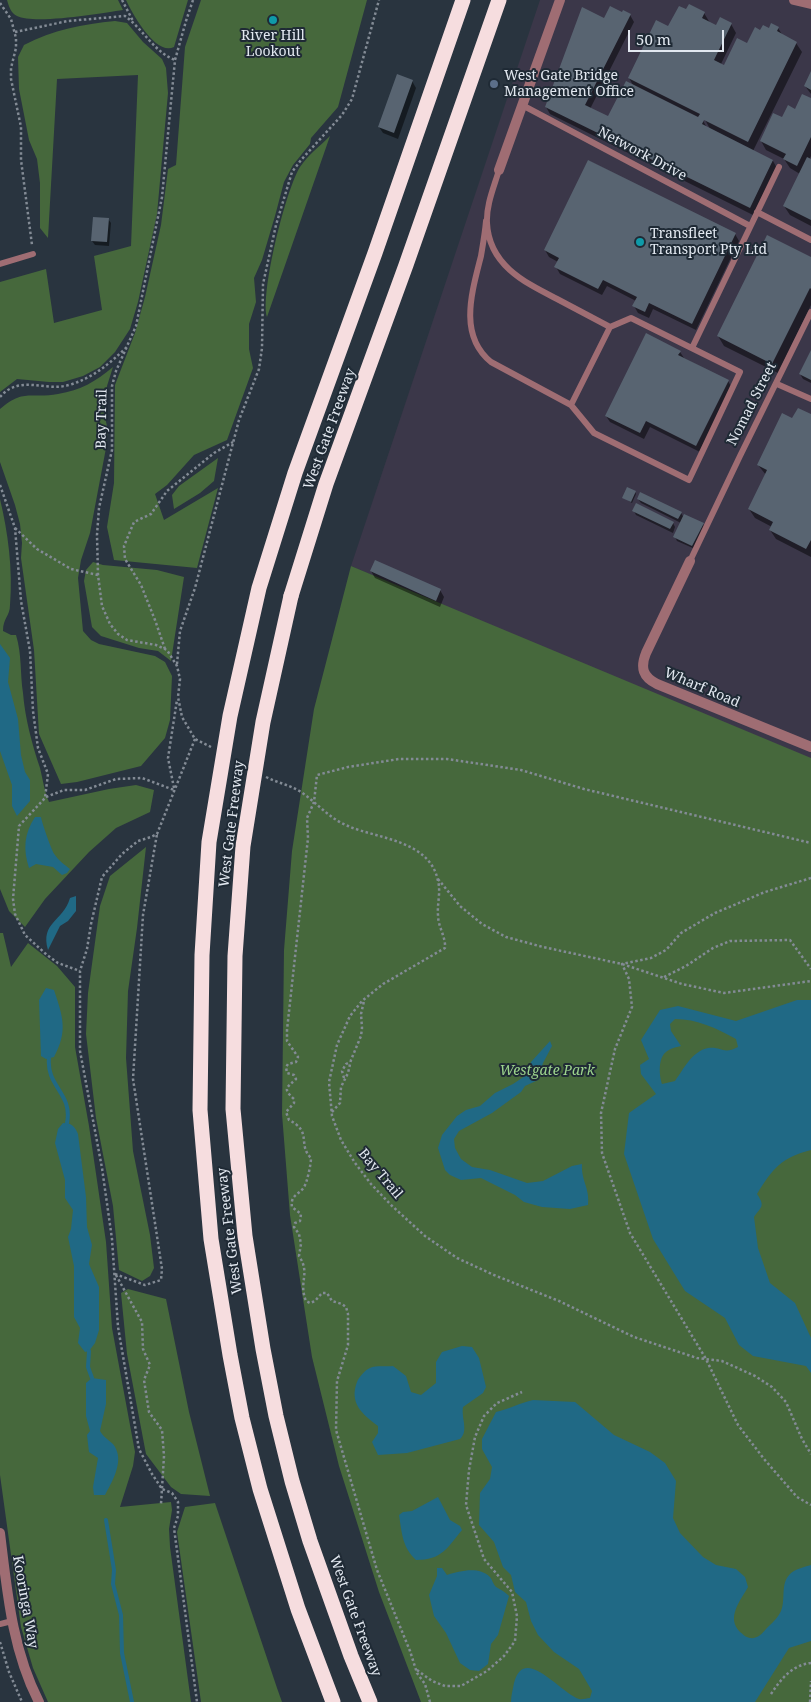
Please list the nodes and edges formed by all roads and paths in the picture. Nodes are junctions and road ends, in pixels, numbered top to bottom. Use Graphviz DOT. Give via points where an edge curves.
graph roads {
  1 [pos="122,0"];
  2 [pos="194,0"];
  3 [pos="378,0"];
  4 [pos="463,0"];
  5 [pos="499,0"];
  6 [pos="560,0"];
  7 [pos="566,0"];
  8 [pos="794,0"];
  9 [pos="0,3"];
  10 [pos="811,4"];
  11 [pos="557,12"];
  12 [pos="134,22"];
  13 [pos="15,32"];
  14 [pos="175,60"];
  15 [pos="522,104"];
  16 [pos="779,167"];
  17 [pos="499,170"];
  18 [pos="757,212"];
  19 [pos="486,221"];
  20 [pos="750,226"];
  21 [pos="811,240"];
  22 [pos="33,254"];
  23 [pos="0,264"];
  24 [pos="811,312"];
  25 [pos="610,327"];
  26 [pos="128,346"];
  27 [pos="692,348"];
  28 [pos="777,384"];
  29 [pos="0,397"];
  30 [pos="811,399"];
  31 [pos="571,405"];
  32 [pos="234,442"];
  33 [pos="0,486"];
  34 [pos="15,528"];
  35 [pos="690,562"];
  36 [pos="98,575"];
  37 [pos="165,649"];
  38 [pos="177,666"];
  39 [pos="178,697"];
  40 [pos="811,748"];
  41 [pos="174,790"];
  42 [pos="301,792"];
  43 [pos="45,798"];
  44 [pos="314,802"];
  45 [pos="157,834"];
  46 [pos="811,843"];
  47 [pos="811,878"];
  48 [pos="438,879"];
  49 [pos="622,964"];
  50 [pos="811,969"];
  51 [pos="80,971"];
  52 [pos="663,978"];
  53 [pos="811,980"];
  54 [pos="364,1000"];
  55 [pos="350,1062"];
  56 [pos="344,1078"];
  57 [pos="332,1112"];
  58 [pos="115,1274"];
  59 [pos="706,1359"];
  60 [pos="522,1392"];
  61 [pos="811,1454"];
  62 [pos="162,1489"];
  63 [pos="161,1504"];
  64 [pos="811,1505"];
  65 [pos="0,1532"];
  66 [pos="4,1591"];
  67 [pos="12,1621"];
  68 [pos="0,1624"];
  69 [pos="0,1642"];
  70 [pos="811,1663"];
  71 [pos="416,1670"];
  72 [pos="811,1681"];
  73 [pos="772,1694"];
  74 [pos="22,1702"];
  75 [pos="39,1702"];
  76 [pos="197,1702"];
  77 [pos="333,1702"];
  78 [pos="370,1702"];
  79 [pos="430,1702"];
  80 [pos="810,1702"];
  1 -- 12 [label="path"];
  2 -- 14 [label="path, Bay Trail"];
  3 -- 32 [label="path" via="352,99 292,172 262,284 259,369"];
  4 -- 77 [label="highway, West Gate Freeway, bridge" via="295,473 259,588 230,716 209,842 202,955 200,1110 218,1283 242,1418 260,1489 298,1609"];
  5 -- 78 [label="highway, West Gate Freeway, bridge" via="326,484 291,596 262,722 242,846 235,956 233,1109 253,1292 274,1407 292,1482 329,1598"];
  6 -- 11 [label="street"];
  7 -- 11 [label="street"];
  8 -- 10 [label="street"];
  9 -- 13 [label="path"];
  11 -- 15 [label="street"];
  12 -- 13 [label="path" via="125,16 113,16"];
  12 -- 14 [label="path" via="154,46"];
  13 -- 22 [label="path" via="12,79"];
  14 -- 26 [label="path, Bay Trail" via="162,197 136,326"];
  15 -- 17 [label="street"];
  15 -- 20 [label="lane, Network Drive"];
  16 -- 18 [label="lane"];
  17 -- 19 [label="lane"];
  18 -- 20 [label="lane"];
  18 -- 21 [label="lane"];
  19 -- 25 [label="lane" via="493,247 518,277"];
  19 -- 31 [label="lane" via="470,309 477,348 491,362"];
  20 -- 27 [label="lane"];
  22 -- 23 [label="lane"];
  24 -- 28 [label="lane, Nomad Street"];
  25 -- 27 [label="lane" via="631,318"];
  25 -- 31 [label="lane"];
  26 -- 29 [label="path" via="98,373 80,381 56,387 20,384"];
  26 -- 36 [label="path, Bay Trail" via="112,386 112,450 99,508"];
  27 -- 31 [label="lane" via="740,372 689,480 594,433"];
  28 -- 30 [label="lane"];
  28 -- 35 [label="lane, Nomad Street"];
  32 -- 37 [label="path" via="214,453 167,491 151,514 134,522 124,546 126,559 140,585"];
  32 -- 38 [label="path" via="195,588 180,631"];
  33 -- 34 [label="path"];
  34 -- 36 [label="path" via="37,550 71,570"];
  34 -- 43 [label="path" via="21,601 30,651 32,711 38,748 48,774"];
  35 -- 40 [label="street, Wharf Road" via="646,652 642,667 645,675 657,684"];
  36 -- 37 [label="path, Bay Trail" via="102,606 114,630 127,640"];
  37 -- 38 [label="path"];
  38 -- 39 [label="path" via="180,679"];
  39 -- 41 [label="path" via="168,758"];
  39 -- 41 [label="path" via="182,717 195,739"];
  41 -- 43 [label="path" via="142,778 116,779 85,790 64,790"];
  41 -- 45 [label="path"];
  42 -- 44 [label="path"];
  43 -- 51 [label="path" via="19,826 13,899 15,914 25,934 47,955"];
  44 -- 46 [label="path" via="317,775 399,759 447,759 521,770 594,791"];
  44 -- 48 [label="path" via="349,827 384,836 417,850 432,866"];
  44 -- 71 [label="path" via="307,818 308,838 287,1030 287,1041 298,1061 288,1064 285,1070 296,1077 287,1089 294,1099 286,1112 287,1117 298,1125 304,1135 304,1147 311,1158 304,1188 292,1199 292,1207 302,1218 294,1227 301,1244 299,1256 305,1271 303,1293 306,1301 315,1301 322,1293 327,1293 332,1301 346,1307 348,1314 348,1345 337,1381 336,1430 377,1570"];
  45 -- 51 [label="path" via="138,841 102,877"];
  45 -- 58 [label="path" via="143,915 133,1079 162,1269 160,1280 145,1286"];
  47 -- 49 [label="path" via="715,912 681,933 666,950 651,958"];
  48 -- 49 [label="path" via="460,906 482,924 506,937"];
  48 -- 54 [label="path, Bay Trail" via="439,925 445,948 383,984"];
  49 -- 52 [label="path"];
  49 -- 59 [label="path" via="629,979 632,1007 615,1049 601,1113 602,1153 630,1233"];
  50 -- 52 [label="path" via="790,940 730,941"];
  51 -- 58 [label="path" via="80,1051 102,1168"];
  52 -- 53 [label="path" via="724,992"];
  54 -- 55 [label="path" via="361,1036"];
  54 -- 57 [label="path, Bay Trail" via="350,1016 337,1045 330,1082"];
  55 -- 56 [label="path"];
  55 -- 56 [label="path" via="344,1068"];
  56 -- 57 [label="path" via="340,1103"];
  57 -- 59 [label="path, Bay Trail" via="341,1140 371,1184 425,1236 457,1258 634,1337"];
  58 -- 62 [label="path" via="118,1327 139,1449"];
  58 -- 62 [label="path" via="142,1322 143,1348 150,1365 144,1380 149,1412 162,1430"];
  59 -- 61 [label="path, Bay Trail" via="722,1361 772,1387 786,1402"];
  59 -- 64 [label="path" via="738,1425 797,1496"];
  60 -- 71 [label="path" via="498,1403 484,1416 475,1437 466,1505 484,1559 512,1592 517,1616 515,1641 487,1671 461,1686 444,1686"];
  62 -- 63 [label="path"];
  62 -- 76 [label="path" via="172,1493 178,1502 174,1528"];
  65 -- 66 [label="street, Kooringa Way"];
  66 -- 67 [label="street, Kooringa Way"];
  67 -- 68 [label="lane"];
  67 -- 75 [label="street, Kooringa Way" via="25,1671"];
  69 -- 74 [label="path"];
  70 -- 73 [label="path" via="790,1670"];
  71 -- 79 [label="path" via="425,1684"];
  72 -- 80 [label="path"];
}
